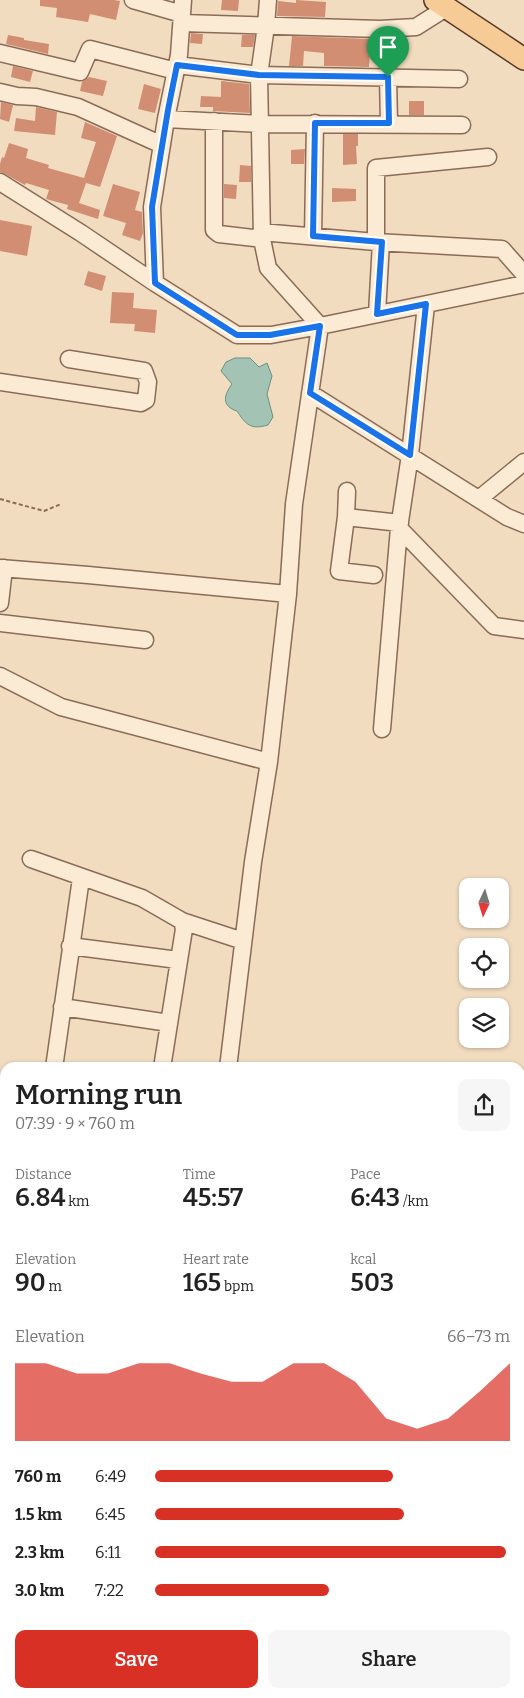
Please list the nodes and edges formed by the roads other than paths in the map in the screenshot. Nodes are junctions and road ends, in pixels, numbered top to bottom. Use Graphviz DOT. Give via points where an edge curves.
graph roads {
  1 [pos="133,0"];
  2 [pos="268,0"];
  3 [pos="447,3"];
  4 [pos="182,12"];
  5 [pos="266,26"];
  6 [pos="524,42"];
  7 [pos="0,53"];
  8 [pos="524,59"];
  9 [pos="176,68"];
  10 [pos="259,75"];
  11 [pos="388,77"];
  12 [pos="459,80"];
  13 [pos="0,92"];
  14 [pos="166,118"];
  15 [pos="214,121"];
  16 [pos="315,123"];
  17 [pos="389,123"];
  18 [pos="260,124"];
  19 [pos="462,124"];
  20 [pos="162,145"];
  21 [pos="488,158"];
  22 [pos="0,182"];
  23 [pos="262,236"];
  24 [pos="313,236"];
  25 [pos="379,242"];
  26 [pos="524,274"];
  27 [pos="155,283"];
  28 [pos="524,284"];
  29 [pos="426,304"];
  30 [pos="377,314"];
  31 [pos="320,326"];
  32 [pos="69,359"];
  33 [pos="0,382"];
  34 [pos="310,393"];
  35 [pos="410,455"];
  36 [pos="524,462"];
  37 [pos="347,491"];
  38 [pos="480,498"];
  39 [pos="346,517"];
  40 [pos="524,524"];
  41 [pos="399,525"];
  42 [pos="2,568"];
  43 [pos="374,575"];
  44 [pos="288,594"];
  45 [pos="0,603"];
  46 [pos="0,623"];
  47 [pos="524,630"];
  48 [pos="145,640"];
  49 [pos="0,676"];
  50 [pos="382,729"];
  51 [pos="269,762"];
  52 [pos="31,859"];
  53 [pos="81,878"];
  54 [pos="182,921"];
  55 [pos="243,942"];
  56 [pos="70,946"];
  57 [pos="178,960"];
  58 [pos="62,1007"];
  59 [pos="169,1023"];
  60 [pos="58,1062"];
  61 [pos="163,1062"];
  62 [pos="229,1062"];
  1 -- 4 [label="street"];
  2 -- 5 [label="street"];
  3 -- 5 [label="street" via="416,27"];
  3 -- 6 [label="main road"];
  3 -- 8 [label="main road"];
  4 -- 5 [label="street"];
  4 -- 9 [label="street"];
  5 -- 10 [label="street"];
  7 -- 9 [label="street" via="80,72 90,50"];
  9 -- 10 [label="street"];
  9 -- 14 [label="street"];
  10 -- 11 [label="street"];
  10 -- 18 [label="street"];
  11 -- 12 [label="street"];
  11 -- 17 [label="street"];
  13 -- 20 [label="street" via="78,107"];
  14 -- 15 [label="street"];
  14 -- 20 [label="street"];
  15 -- 18 [label="street"];
  15 -- 23 [label="street" via="214,230 220,234"];
  16 -- 17 [label="street"];
  16 -- 18 [label="street"];
  16 -- 24 [label="street"];
  17 -- 19 [label="street"];
  18 -- 23 [label="street"];
  20 -- 27 [label="street" via="152,207"];
  21 -- 25 [label="street" via="376,168"];
  22 -- 27 [label="street"];
  23 -- 24 [label="street"];
  23 -- 31 [label="street" via="268,268"];
  24 -- 25 [label="street"];
  25 -- 26 [label="street" via="502,249"];
  25 -- 30 [label="street"];
  27 -- 31 [label="street" via="237,335 270,335"];
  28 -- 29 [label="street"];
  29 -- 30 [label="street"];
  29 -- 35 [label="street"];
  30 -- 31 [label="street"];
  31 -- 34 [label="street"];
  32 -- 33 [label="street" via="144,371 148,382 146,400 141,403"];
  34 -- 35 [label="street"];
  34 -- 44 [label="street" via="294,504"];
  35 -- 38 [label="street"];
  35 -- 41 [label="street"];
  36 -- 38 [label="street"];
  37 -- 39 [label="street"];
  38 -- 40 [label="street"];
  39 -- 41 [label="street"];
  39 -- 43 [label="street" via="339,571"];
  41 -- 47 [label="street" via="494,626"];
  41 -- 50 [label="street"];
  42 -- 44 [label="street"];
  42 -- 45 [label="street"];
  44 -- 51 [label="street"];
  46 -- 48 [label="street"];
  49 -- 51 [label="street" via="61,706"];
  51 -- 55 [label="street"];
  52 -- 53 [label="street"];
  53 -- 54 [label="street" via="142,898"];
  53 -- 56 [label="street"];
  54 -- 55 [label="street"];
  54 -- 57 [label="street" via="184,929"];
  55 -- 62 [label="street"];
  56 -- 57 [label="street"];
  56 -- 58 [label="street"];
  57 -- 59 [label="street"];
  58 -- 59 [label="street"];
  58 -- 60 [label="street"];
  59 -- 61 [label="street"];
}
